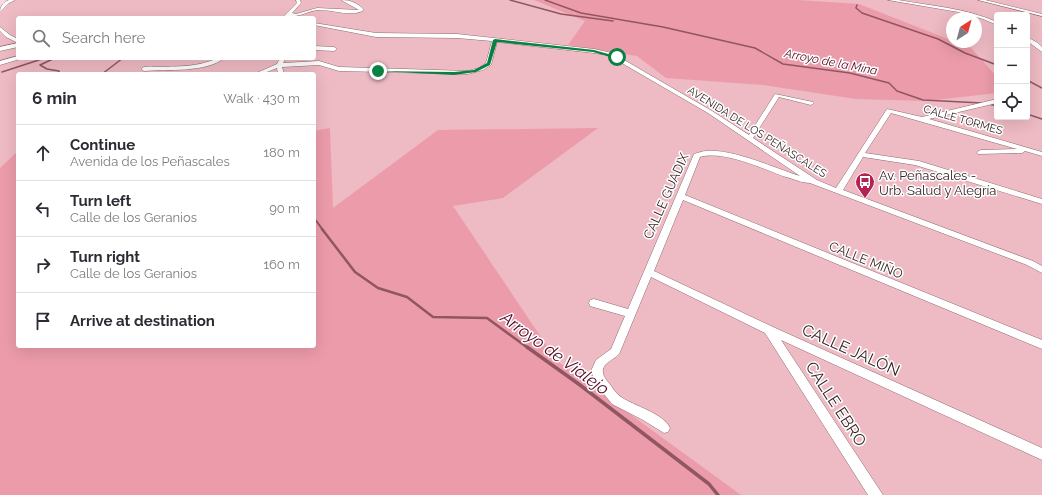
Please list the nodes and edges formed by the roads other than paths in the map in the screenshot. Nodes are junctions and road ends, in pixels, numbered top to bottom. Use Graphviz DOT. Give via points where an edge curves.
graph roads {
  1 [pos="5,0"];
  2 [pos="13,0"];
  3 [pos="298,0"];
  4 [pos="343,0"];
  5 [pos="890,0"];
  6 [pos="980,0"];
  7 [pos="0,4"];
  8 [pos="0,7"];
  9 [pos="0,11"];
  10 [pos="1042,15"];
  11 [pos="290,16"];
  12 [pos="994,22"];
  13 [pos="316,24"];
  14 [pos="0,28"];
  15 [pos="16,40"];
  16 [pos="495,40"];
  17 [pos="1030,41"];
  18 [pos="16,45"];
  19 [pos="316,48"];
  20 [pos="0,49"];
  21 [pos="334,49"];
  22 [pos="1042,49"];
  23 [pos="16,58"];
  24 [pos="218,60"];
  25 [pos="282,60"];
  26 [pos="0,62"];
  27 [pos="279,65"];
  28 [pos="144,69"];
  29 [pos="262,72"];
  30 [pos="281,72"];
  31 [pos="994,102"];
  32 [pos="811,103"];
  33 [pos="923,119"];
  34 [pos="750,138"];
  35 [pos="1031,151"];
  36 [pos="981,152"];
  37 [pos="861,154"];
  38 [pos="1042,154"];
  39 [pos="814,182"];
  40 [pos="838,191"];
  41 [pos="680,196"];
  42 [pos="1042,202"];
  43 [pos="1030,263"];
  44 [pos="1042,267"];
  45 [pos="1042,270"];
  46 [pos="648,272"];
  47 [pos="594,303"];
  48 [pos="631,314"];
  49 [pos="769,330"];
  50 [pos="1042,345"];
  51 [pos="664,428"];
  52 [pos="1042,454"];
  53 [pos="876,495"];
  1 -- 7 [label="street"];
  1 -- 8 [label="street"];
  2 -- 9 [label="street"];
  3 -- 11 [label="street" via="299,3"];
  4 -- 11 [label="street" via="362,10 312,10"];
  5 -- 12 [label="street" via="948,8 982,16"];
  6 -- 10 [label="street"];
  13 -- 16 [label="street, AVENIDA DE LOS PEÑASCALES" via="376,36 457,36"];
  14 -- 15 [label="street"];
  16 -- 27 [label="street" via="489,64 481,69 462,73 339,69 319,63"];
  16 -- 34 [label="street, AVENIDA DE LOS PEÑASCALES" via="610,54"];
  17 -- 22 [label="street"];
  18 -- 20 [label="street"];
  19 -- 21 [label="street"];
  23 -- 26 [label="street"];
  24 -- 28 [label="street" via="204,64"];
  25 -- 27 [label="street"];
  27 -- 29 [label="street"];
  27 -- 30 [label="street"];
  31 -- 33 [label="street"];
  32 -- 34 [label="street" via="777,95"];
  33 -- 35 [label="street, CALLE TORMES"];
  33 -- 37 [label="street, CALLE TORMES" via="889,110"];
  34 -- 39 [label="street, AVENIDA DE LOS PEÑASCALES"];
  35 -- 36 [label="street, CALLE TORMES"];
  35 -- 38 [label="street, CALLE TORMES"];
  37 -- 40 [label="street"];
  37 -- 42 [label="street" via="916,163"];
  39 -- 40 [label="street, AVENIDA DE LOS PEÑASCALES"];
  39 -- 41 [label="street, CALLE GUADIX" via="726,155 707,152 697,156"];
  40 -- 43 [label="street, AVENIDA DE LOS PEÑASCALES"];
  41 -- 46 [label="street, CALLE GUADIX"];
  41 -- 50 [label="street, CALLE MIÑO"];
  43 -- 44 [label="street"];
  43 -- 45 [label="street, AVENIDA DE LOS PEÑASCALES"];
  46 -- 48 [label="street, CALLE GUADIX"];
  46 -- 49 [label="street, CALLE JALÓN"];
  47 -- 48 [label="street"];
  48 -- 51 [label="street, CALLE GUADIX" via="615,352 600,363 597,371 600,381 616,400"];
  49 -- 52 [label="street, CALLE JALÓN"];
  49 -- 53 [label="street, CALLE EBRO"];
}
